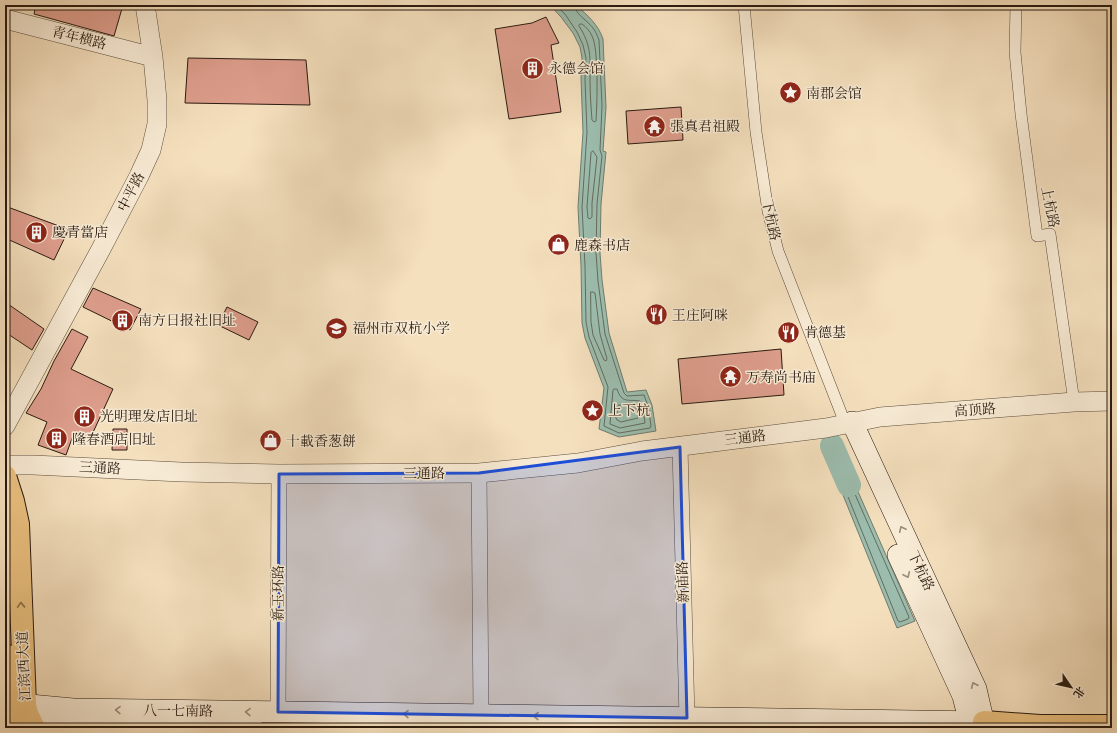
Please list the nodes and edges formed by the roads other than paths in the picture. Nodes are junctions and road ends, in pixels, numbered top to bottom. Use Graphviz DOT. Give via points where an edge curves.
graph roads {
  1 [pos="145,5"];
  2 [pos="744,5"];
  3 [pos="1016,5"];
  4 [pos="5,19"];
  5 [pos="153,57"];
  6 [pos="1112,401"];
  7 [pos="1074,402"];
  8 [pos="846,423"];
  9 [pos="5,426"];
  10 [pos="680,447"];
  11 [pos="5,464"];
  12 [pos="479,473"];
  13 [pos="279,474"];
  14 [pos="5,476"];
  15 [pos="5,655"];
  16 [pos="278,712"];
  17 [pos="20,714"];
  18 [pos="481,715"];
  19 [pos="687,718"];
  20 [pos="977,725"];
  21 [pos="1112,726"];
  22 [pos="253,728"];
  1 -- 5 [label="street, 中平路"];
  2 -- 8 [label="street, 下杭路" via="756,132 768,211 778,251"];
  3 -- 7 [label="street, 上杭路" via="1015,52 1037,236 1050,234"];
  4 -- 5 [label="street, 青年横路"];
  5 -- 9 [label="street, 中平路" via="158,111 151,150 108,236"];
  6 -- 7 [label="street, 高顶路"];
  7 -- 8 [label="street, 高顶路" via="880,417"];
  8 -- 10 [label="street, 三通路" via="826,428"];
  8 -- 20 [label="main road, 下杭路" via="976,689"];
  10 -- 12 [label="street, 三通路" via="578,463"];
  10 -- 19 [label="street, 新庙路"];
  11 -- 13 [label="street, 三通路"];
  12 -- 13 [label="street, 三通路"];
  12 -- 18 [label="street"];
  13 -- 16 [label="street, 新玉环路"];
  17 -- 14 [label="main road, 江滨西大道, one-way" via="18,524"];
  15 -- 17 [label="main road, 江滨西大道"];
  16 -- 17 [label="main road, 八一七南路, one-way" via="73,709"];
  18 -- 16 [label="main road, 八一七南路, one-way"];
  17 -- 22 [label="main road, 八一七南路" via="74,725"];
  19 -- 18 [label="main road, 八一七南路, one-way"];
  19 -- 20 [label="main road, 八一七南路"];
  20 -- 21 [label="main road, 八一七南路"];
}
